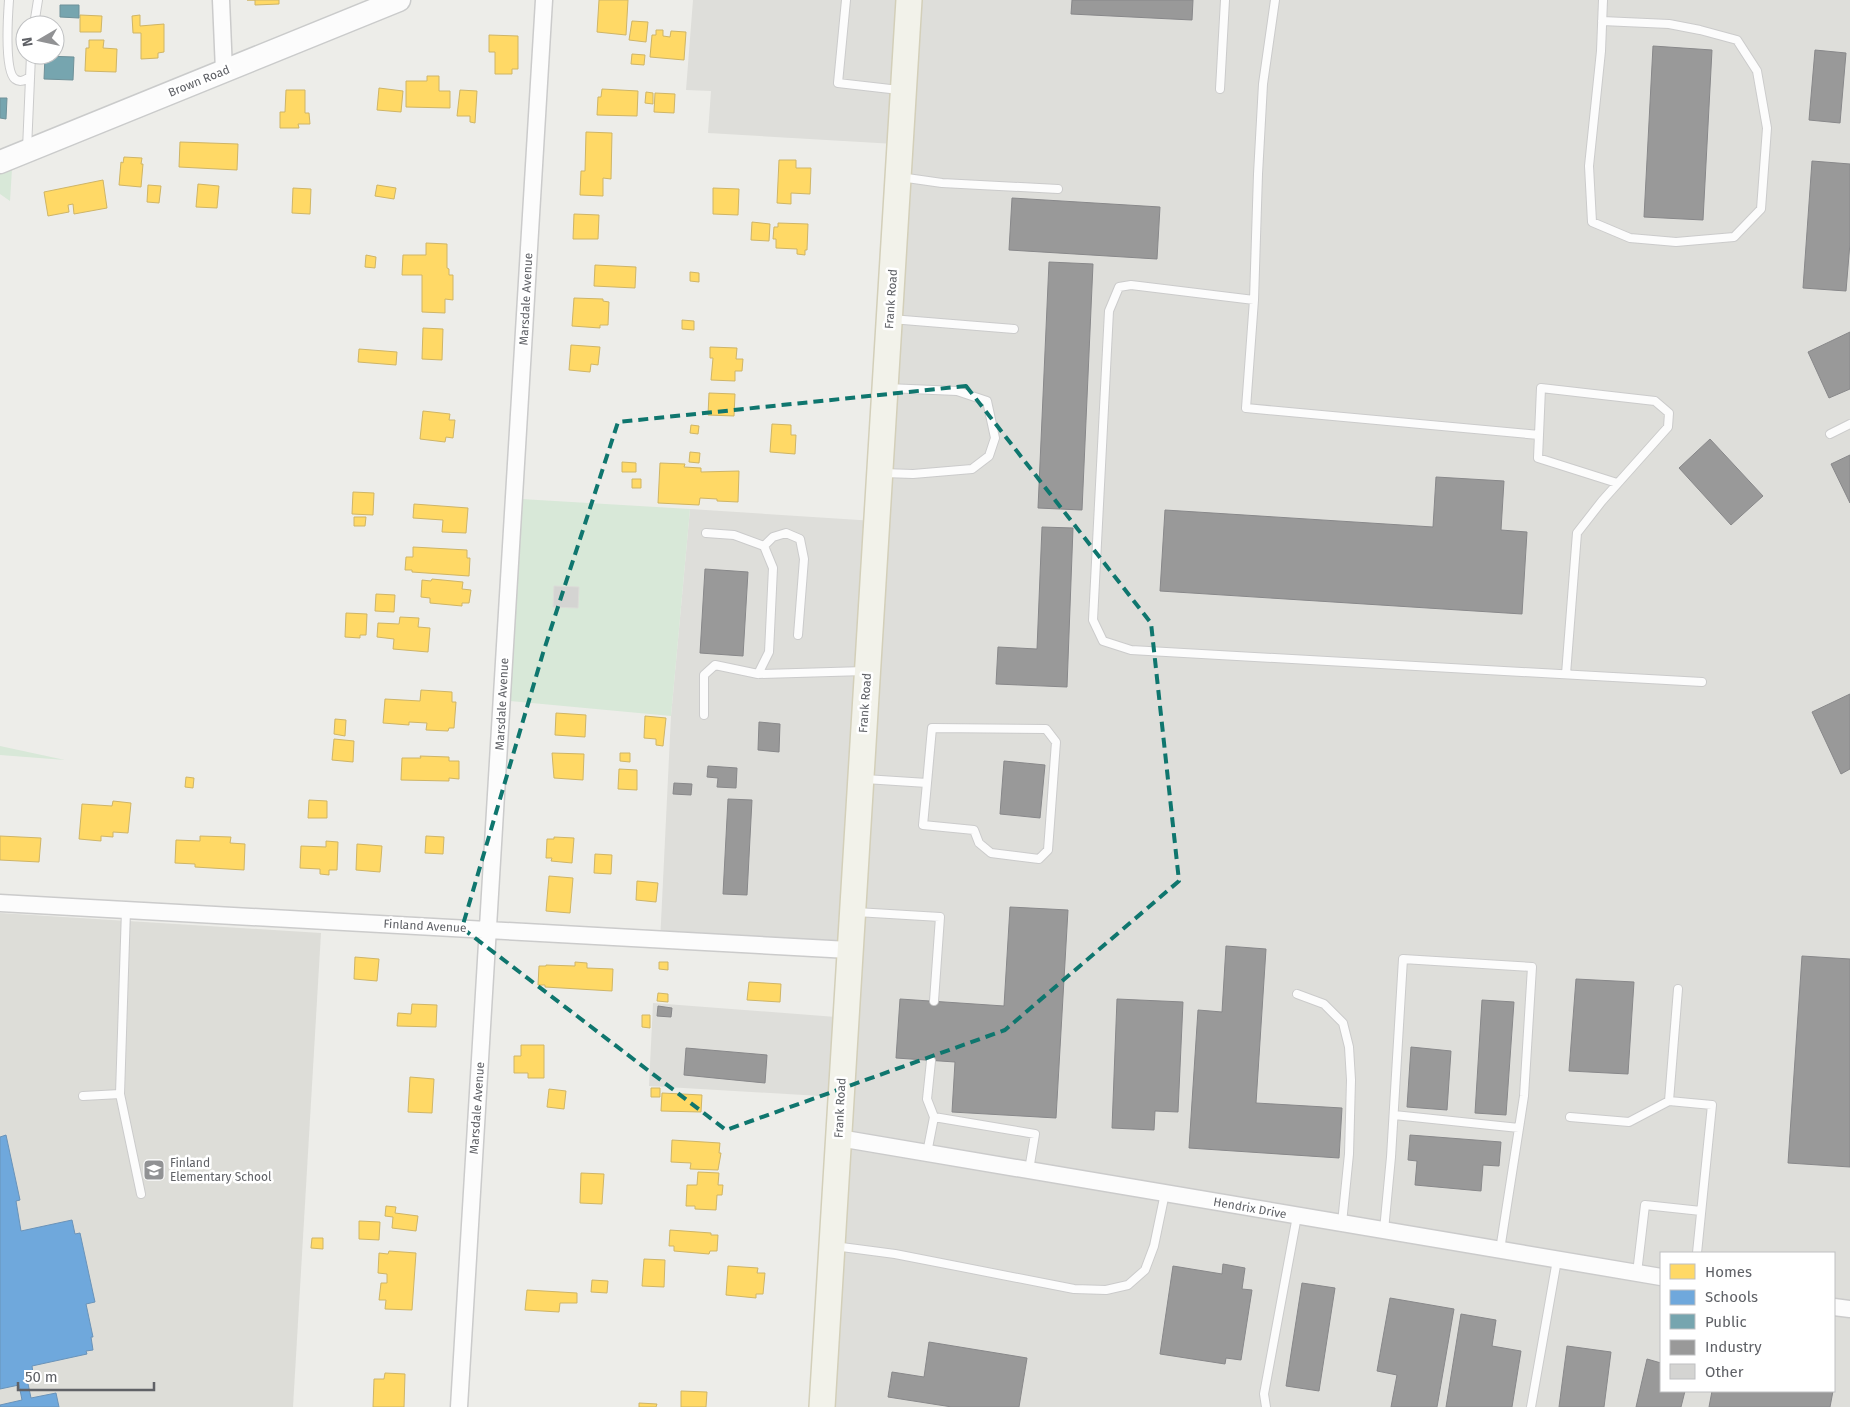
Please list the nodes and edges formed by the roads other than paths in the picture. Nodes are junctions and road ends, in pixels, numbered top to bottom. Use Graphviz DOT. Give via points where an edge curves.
graph roads {
  1 [pos="9,0"];
  2 [pos="38,0"];
  3 [pos="221,0"];
  4 [pos="399,0"];
  5 [pos="544,0"];
  6 [pos="846,0"];
  7 [pos="909,0"];
  8 [pos="1225,0"];
  9 [pos="1275,0"];
  10 [pos="1603,0"];
  11 [pos="36,15"];
  12 [pos="1602,21"];
  13 [pos="31,65"];
  14 [pos="224,71"];
  15 [pos="30,78"];
  16 [pos="903,90"];
  17 [pos="1220,90"];
  18 [pos="26,151"];
  19 [pos="0,162"];
  20 [pos="898,177"];
  21 [pos="1058,189"];
  22 [pos="1254,300"];
  23 [pos="889,319"];
  24 [pos="1014,328"];
  25 [pos="885,388"];
  26 [pos="1850,424"];
  27 [pos="1830,434"];
  28 [pos="1539,435"];
  29 [pos="880,473"];
  30 [pos="1617,483"];
  31 [pos="706,533"];
  32 [pos="764,546"];
  33 [pos="798,635"];
  34 [pos="867,671"];
  35 [pos="758,674"];
  36 [pos="1566,674"];
  37 [pos="1702,682"];
  38 [pos="704,715"];
  39 [pos="860,778"];
  40 [pos="926,784"];
  41 [pos="0,903"];
  42 [pos="126,910"];
  43 [pos="852,912"];
  44 [pos="488,931"];
  45 [pos="849,950"];
  46 [pos="1678,988"];
  47 [pos="1297,994"];
  48 [pos="934,1001"];
  49 [pos="931,1061"];
  50 [pos="120,1094"];
  51 [pos="83,1096"];
  52 [pos="1669,1102"];
  53 [pos="1394,1115"];
  54 [pos="934,1117"];
  55 [pos="1570,1117"];
  56 [pos="1519,1128"];
  57 [pos="838,1138"];
  58 [pos="927,1153"];
  59 [pos="1029,1170"];
  60 [pos="141,1194"];
  61 [pos="1165,1194"];
  62 [pos="1701,1211"];
  63 [pos="1297,1216"];
  64 [pos="1342,1223"];
  65 [pos="1384,1230"];
  66 [pos="832,1246"];
  67 [pos="1500,1250"];
  68 [pos="1697,1252"];
  69 [pos="1557,1260"];
  70 [pos="1637,1273"];
  71 [pos="1660,1277"];
  72 [pos="1835,1306"];
  73 [pos="1850,1309"];
  74 [pos="459,1407"];
  75 [pos="822,1407"];
  76 [pos="1266,1407"];
  77 [pos="1531,1407"];
  1 -- 15 [label="lane" via="10,72 18,81"];
  2 -- 11 [label="lane"];
  3 -- 14 [label="street"];
  4 -- 14 [label="main road, Brown Road"];
  5 -- 44 [label="street, Marsdale Avenue"];
  6 -- 16 [label="lane" via="838,83"];
  7 -- 16 [label="main road, Frank Road"];
  8 -- 17 [label="lane"];
  9 -- 22 [label="lane" via="1263,84"];
  10 -- 12 [label="lane"];
  12 -- 12 [label="lane" via="1589,166 1592,222 1630,238 1676,242 1734,237 1761,209 1767,128 1757,71 1737,40 1668,24"];
  13 -- 15 [label="lane"];
  14 -- 18 [label="main road, Brown Road"];
  15 -- 18 [label="lane"];
  16 -- 20 [label="main road, Frank Road"];
  18 -- 19 [label="main road, Brown Road"];
  20 -- 21 [label="lane" via="942,183"];
  20 -- 23 [label="main road, Frank Road"];
  22 -- 28 [label="lane" via="1246,408"];
  22 -- 36 [label="lane" via="1131,285 1119,287 1109,311 1093,620 1103,641 1131,650"];
  23 -- 24 [label="lane"];
  23 -- 25 [label="main road, Frank Road"];
  25 -- 29 [label="main road, Frank Road"];
  25 -- 29 [label="lane" via="957,391 987,402 995,438 989,456 972,469"];
  26 -- 27 [label="lane"];
  28 -- 30 [label="lane" via="1538,458"];
  28 -- 30 [label="lane" via="1541,388 1654,401 1669,413 1668,426"];
  29 -- 34 [label="main road, Frank Road"];
  30 -- 36 [label="lane" via="1577,533"];
  31 -- 32 [label="lane" via="734,535"];
  32 -- 33 [label="lane" via="773,537 786,533 800,539 804,559"];
  32 -- 35 [label="lane" via="773,568 769,652"];
  34 -- 35 [label="lane"];
  34 -- 39 [label="main road, Frank Road"];
  35 -- 38 [label="lane" via="715,665 704,675"];
  36 -- 37 [label="lane"];
  39 -- 40 [label="lane"];
  39 -- 43 [label="main road, Frank Road"];
  40 -- 40 [label="lane" via="923,824 974,830 979,843 991,853 1039,859 1048,850 1056,742 1046,729 932,728"];
  41 -- 42 [label="street, Finland Avenue"];
  42 -- 44 [label="street, Finland Avenue"];
  42 -- 50 [label="lane"];
  43 -- 45 [label="main road, Frank Road"];
  43 -- 48 [label="lane" via="940,917"];
  44 -- 45 [label="street, Finland Avenue"];
  44 -- 74 [label="street, Marsdale Avenue"];
  45 -- 57 [label="main road, Frank Road"];
  46 -- 52 [label="lane"];
  47 -- 64 [label="lane" via="1324,1004 1343,1024 1349,1047 1349,1154"];
  49 -- 54 [label="lane" via="927,1099"];
  50 -- 51 [label="lane"];
  50 -- 60 [label="lane"];
  52 -- 55 [label="lane" via="1629,1122"];
  52 -- 62 [label="lane" via="1712,1105"];
  53 -- 56 [label="lane"];
  53 -- 56 [label="lane" via="1402,959 1532,967"];
  53 -- 65 [label="lane"];
  54 -- 58 [label="lane"];
  54 -- 59 [label="lane" via="1035,1134"];
  56 -- 67 [label="lane"];
  57 -- 58 [label="street, Hendrix Drive"];
  57 -- 66 [label="main road, Frank Road"];
  58 -- 59 [label="street, Hendrix Drive"];
  59 -- 61 [label="street, Hendrix Drive"];
  61 -- 63 [label="street, Hendrix Drive"];
  61 -- 66 [label="lane" via="1154,1246 1145,1270 1128,1285 1106,1290 1074,1289 895,1254"];
  62 -- 68 [label="lane"];
  62 -- 70 [label="lane" via="1645,1205"];
  63 -- 64 [label="street, Hendrix Drive"];
  63 -- 76 [label="lane" via="1264,1394"];
  64 -- 65 [label="street, Hendrix Drive"];
  65 -- 67 [label="street, Hendrix Drive"];
  66 -- 75 [label="main road, Frank Road"];
  67 -- 69 [label="street, Hendrix Drive"];
  69 -- 70 [label="street, Hendrix Drive"];
  69 -- 77 [label="lane"];
  70 -- 71 [label="street, Hendrix Drive"];
  72 -- 73 [label="street"];
}
